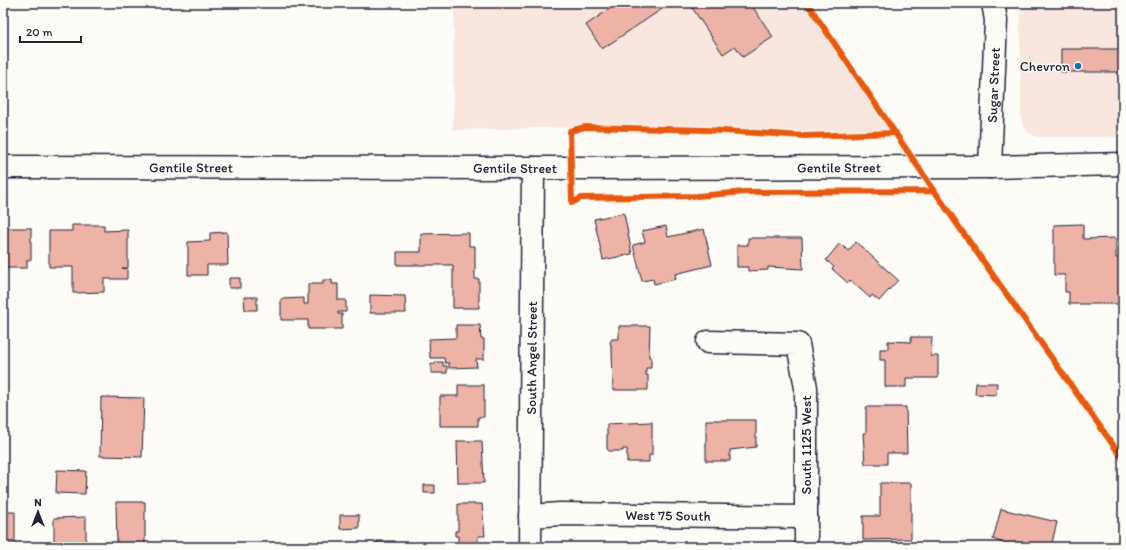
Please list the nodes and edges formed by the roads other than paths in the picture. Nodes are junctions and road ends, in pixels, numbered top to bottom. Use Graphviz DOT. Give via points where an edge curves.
graph roads {
  1 [pos="993,3"];
  2 [pos="1123,164"];
  3 [pos="3,167"];
  4 [pos="533,168"];
  5 [pos="990,168"];
  6 [pos="708,342"];
  7 [pos="530,516"];
  8 [pos="806,517"];
  9 [pos="530,547"];
  10 [pos="806,547"];
  1 -- 5 [label="main road, Sugar Street" via="996,20"];
  2 -- 5 [label="main road, Gentile Street"];
  3 -- 4 [label="main road, Gentile Street"];
  4 -- 5 [label="main road, Gentile Street"];
  4 -- 7 [label="main road, South Angel Street"];
  6 -- 8 [label="main road, South 1125 West" via="798,344 806,388"];
  7 -- 8 [label="main road, West 75 South" via="560,514"];
  7 -- 9 [label="main road, South Angel Street"];
  8 -- 10 [label="main road, South 1125 West"];
}
